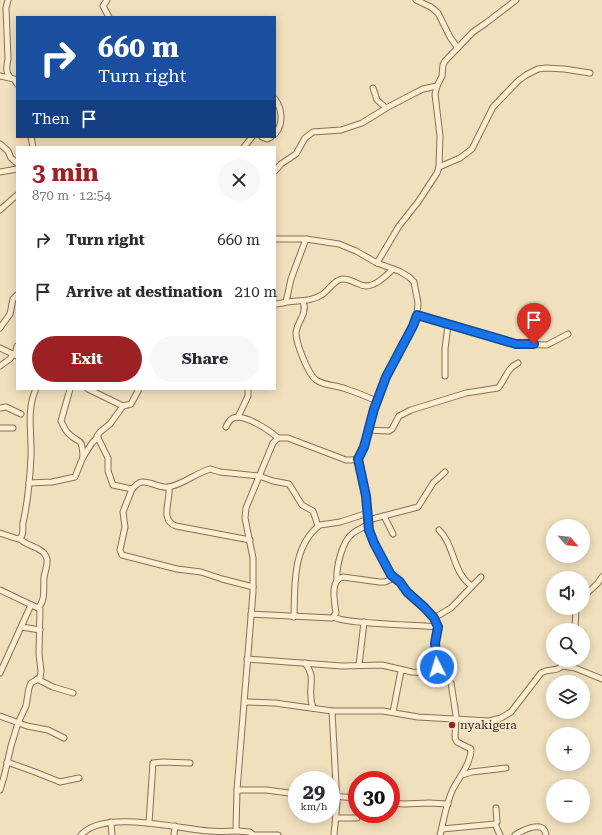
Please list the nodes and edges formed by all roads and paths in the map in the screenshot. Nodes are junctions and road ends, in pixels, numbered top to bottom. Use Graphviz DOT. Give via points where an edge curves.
graph roads {
  1 [pos="8,0"];
  2 [pos="107,0"];
  3 [pos="416,0"];
  4 [pos="516,0"];
  5 [pos="108,16"];
  6 [pos="457,47"];
  7 [pos="590,73"];
  8 [pos="0,76"];
  9 [pos="10,77"];
  10 [pos="16,82"];
  11 [pos="437,86"];
  12 [pos="373,88"];
  13 [pos="276,101"];
  14 [pos="386,108"];
  15 [pos="276,133"];
  16 [pos="251,138"];
  17 [pos="0,144"];
  18 [pos="245,146"];
  19 [pos="16,162"];
  20 [pos="439,167"];
  21 [pos="16,170"];
  22 [pos="276,170"];
  23 [pos="0,172"];
  24 [pos="16,196"];
  25 [pos="0,210"];
  26 [pos="306,238"];
  27 [pos="276,239"];
  28 [pos="377,263"];
  29 [pos="393,269"];
  30 [pos="16,295"];
  31 [pos="303,301"];
  32 [pos="286,302"];
  33 [pos="276,304"];
  34 [pos="417,315"];
  35 [pos="448,325"];
  36 [pos="0,328"];
  37 [pos="568,334"];
  38 [pos="0,348"];
  39 [pos="15,355"];
  40 [pos="518,363"];
  41 [pos="0,366"];
  42 [pos="445,376"];
  43 [pos="36,390"];
  44 [pos="70,390"];
  45 [pos="90,390"];
  46 [pos="138,390"];
  47 [pos="248,390"];
  48 [pos="377,401"];
  49 [pos="123,406"];
  50 [pos="0,408"];
  51 [pos="21,414"];
  52 [pos="238,417"];
  53 [pos="226,427"];
  54 [pos="0,428"];
  55 [pos="13,428"];
  56 [pos="368,430"];
  57 [pos="98,437"];
  58 [pos="278,438"];
  59 [pos="83,457"];
  60 [pos="358,459"];
  61 [pos="445,472"];
  62 [pos="258,476"];
  63 [pos="29,483"];
  64 [pos="169,487"];
  65 [pos="132,489"];
  66 [pos="368,513"];
  67 [pos="384,516"];
  68 [pos="368,522"];
  69 [pos="318,526"];
  70 [pos="439,530"];
  71 [pos="0,533"];
  72 [pos="393,534"];
  73 [pos="20,539"];
  74 [pos="250,540"];
  75 [pos="394,578"];
  76 [pos="481,578"];
  77 [pos="602,578"];
  78 [pos="337,580"];
  79 [pos="472,586"];
  80 [pos="253,587"];
  81 [pos="0,590"];
  82 [pos="590,590"];
  83 [pos="31,605"];
  84 [pos="38,608"];
  85 [pos="251,614"];
  86 [pos="294,616"];
  87 [pos="334,617"];
  88 [pos="434,618"];
  89 [pos="364,622"];
  90 [pos="22,627"];
  91 [pos="438,627"];
  92 [pos="40,630"];
  93 [pos="248,659"];
  94 [pos="305,663"];
  95 [pos="359,665"];
  96 [pos="561,667"];
  97 [pos="568,667"];
  98 [pos="401,671"];
  99 [pos="0,673"];
  100 [pos="446,675"];
  101 [pos="602,679"];
  102 [pos="37,680"];
  103 [pos="73,693"];
  104 [pos="245,702"];
  105 [pos="313,708"];
  106 [pos="332,711"];
  107 [pos="393,712"];
  108 [pos="0,716"];
  109 [pos="456,719"];
  110 [pos="18,723"];
  111 [pos="64,738"];
  112 [pos="8,762"];
  113 [pos="190,763"];
  114 [pos="506,768"];
  115 [pos="333,771"];
  116 [pos="462,775"];
  117 [pos="79,778"];
  118 [pos="0,790"];
  119 [pos="237,790"];
  120 [pos="288,793"];
  121 [pos="400,803"];
  122 [pos="448,804"];
  123 [pos="496,808"];
  124 [pos="111,822"];
  125 [pos="149,823"];
  126 [pos="335,823"];
  127 [pos="495,824"];
  128 [pos="175,826"];
  129 [pos="238,831"];
  130 [pos="441,832"];
  131 [pos="81,835"];
  132 [pos="112,835"];
  133 [pos="174,835"];
  134 [pos="253,835"];
  135 [pos="278,835"];
  136 [pos="334,835"];
  137 [pos="500,835"];
  138 [pos="515,835"];
  139 [pos="546,835"];
  1 -- 9 [label="street" via="6,65"];
  2 -- 5 [label="street" via="104,6"];
  3 -- 6 [label="street" via="438,13"];
  4 -- 6 [label="street"];
  6 -- 11 [label="street" via="445,61"];
  7 -- 20 [label="street" via="546,68 526,75 493,107 472,149 460,158"];
  8 -- 9 [label="street"];
  9 -- 10 [label="street"];
  11 -- 14 [label="street" via="423,89"];
  11 -- 20 [label="street" via="435,98 440,129"];
  12 -- 14 [label="street" via="377,100"];
  13 -- 15 [label="street" via="281,119"];
  14 -- 22 [label="street" via="367,121 351,127 312,132 305,138 298,152"];
  16 -- 18 [label="street"];
  17 -- 19 [label="street"];
  20 -- 28 [label="street"];
  21 -- 23 [label="street"];
  24 -- 25 [label="street"];
  26 -- 27 [label="street"];
  26 -- 28 [label="street" via="339,244"];
  26 -- 32 [label="street" via="291,279"];
  28 -- 29 [label="street"];
  29 -- 31 [label="street" via="376,283 368,286 340,279 323,294"];
  29 -- 34 [label="street" via="414,282 418,303"];
  30 -- 36 [label="street" via="10,314"];
  31 -- 32 [label="street"];
  31 -- 48 [label="street" via="304,310 296,338 314,378"];
  32 -- 33 [label="street"];
  34 -- 35 [label="street"];
  34 -- 48 [label="street"];
  35 -- 37 [label="street" via="521,345 547,345"];
  35 -- 42 [label="street"];
  38 -- 39 [label="street"];
  39 -- 41 [label="street"];
  40 -- 56 [label="street" via="507,371 498,388 466,393 411,410 399,416 389,431"];
  43 -- 63 [label="street" via="31,412"];
  44 -- 59 [label="street" via="61,421 68,433 80,441"];
  45 -- 49 [label="street"];
  46 -- 49 [label="street" via="130,404"];
  47 -- 52 [label="street" via="248,396"];
  48 -- 56 [label="street"];
  49 -- 57 [label="street"];
  50 -- 51 [label="street" via="6,407"];
  52 -- 53 [label="street" via="231,419"];
  52 -- 58 [label="street" via="266,428"];
  54 -- 55 [label="street"];
  56 -- 60 [label="street"];
  57 -- 59 [label="street"];
  57 -- 65 [label="street" via="108,458 112,484"];
  58 -- 60 [label="street" via="288,438 346,460"];
  58 -- 62 [label="street"];
  59 -- 63 [label="street" via="75,477"];
  60 -- 66 [label="street"];
  61 -- 67 [label="street" via="433,483 418,507"];
  62 -- 64 [label="street" via="210,469"];
  62 -- 69 [label="street" via="289,484 302,505 313,511"];
  62 -- 74 [label="street" via="245,513"];
  63 -- 73 [label="street"];
  64 -- 65 [label="street" via="141,482"];
  64 -- 74 [label="street" via="166,515 171,524"];
  65 -- 80 [label="street" via="123,512 125,527 120,550 122,555 177,569 201,572"];
  66 -- 68 [label="street"];
  66 -- 69 [label="street"];
  67 -- 68 [label="street"];
  67 -- 72 [label="street"];
  68 -- 75 [label="street" via="374,543"];
  68 -- 78 [label="street" via="347,539 338,562"];
  69 -- 86 [label="street" via="299,555"];
  70 -- 79 [label="street" via="447,538 459,571"];
  71 -- 73 [label="street"];
  73 -- 84 [label="street" via="40,550 48,560 44,578 44,597"];
  74 -- 80 [label="street"];
  75 -- 78 [label="street" via="385,582 343,577"];
  75 -- 88 [label="street"];
  76 -- 79 [label="street"];
  77 -- 82 [label="street"];
  78 -- 87 [label="street"];
  79 -- 88 [label="street" via="451,608"];
  80 -- 85 [label="street"];
  81 -- 83 [label="street"];
  83 -- 84 [label="street"];
  83 -- 90 [label="street"];
  84 -- 92 [label="street"];
  85 -- 86 [label="street"];
  85 -- 93 [label="street"];
  86 -- 87 [label="street"];
  87 -- 89 [label="street" via="339,620"];
  88 -- 91 [label="street"];
  89 -- 91 [label="street"];
  89 -- 95 [label="street"];
  90 -- 92 [label="street"];
  90 -- 99 [label="street"];
  91 -- 100 [label="street" via="435,643 436,662 437,668"];
  92 -- 102 [label="street" via="41,676"];
  93 -- 94 [label="street"];
  93 -- 104 [label="street"];
  94 -- 95 [label="street"];
  94 -- 105 [label="street" via="312,677 310,697"];
  95 -- 98 [label="street" via="382,666"];
  96 -- 109 [label="street" via="541,674 511,712 501,718 489,721"];
  97 -- 101 [label="street"];
  98 -- 100 [label="street"];
  98 -- 107 [label="street"];
  100 -- 109 [label="street" via="451,683"];
  102 -- 103 [label="street"];
  102 -- 110 [label="street" via="30,685 26,706"];
  104 -- 105 [label="street"];
  104 -- 119 [label="street"];
  105 -- 106 [label="street"];
  106 -- 107 [label="street"];
  106 -- 115 [label="street"];
  107 -- 109 [label="street" via="418,717"];
  108 -- 110 [label="street"];
  109 -- 116 [label="street" via="457,742 472,750"];
  110 -- 111 [label="street" via="48,730"];
  110 -- 112 [label="street"];
  112 -- 117 [label="street" via="60,782"];
  112 -- 118 [label="street"];
  113 -- 125 [label="street" via="154,763"];
  114 -- 116 [label="street"];
  116 -- 122 [label="street"];
  119 -- 120 [label="street"];
  119 -- 129 [label="street"];
  121 -- 122 [label="street"];
  122 -- 130 [label="street"];
  123 -- 127 [label="street"];
  124 -- 125 [label="street"];
  124 -- 131 [label="street" via="91,827"];
  124 -- 132 [label="street"];
  125 -- 128 [label="street"];
  126 -- 136 [label="street"];
  127 -- 130 [label="street"];
  127 -- 137 [label="street"];
  128 -- 129 [label="street" via="209,831"];
  128 -- 133 [label="street"];
  129 -- 134 [label="street" via="250,832"];
  134 -- 135 [label="street"];
  138 -- 139 [label="street" via="527,828 537,827 544,828"];
}
